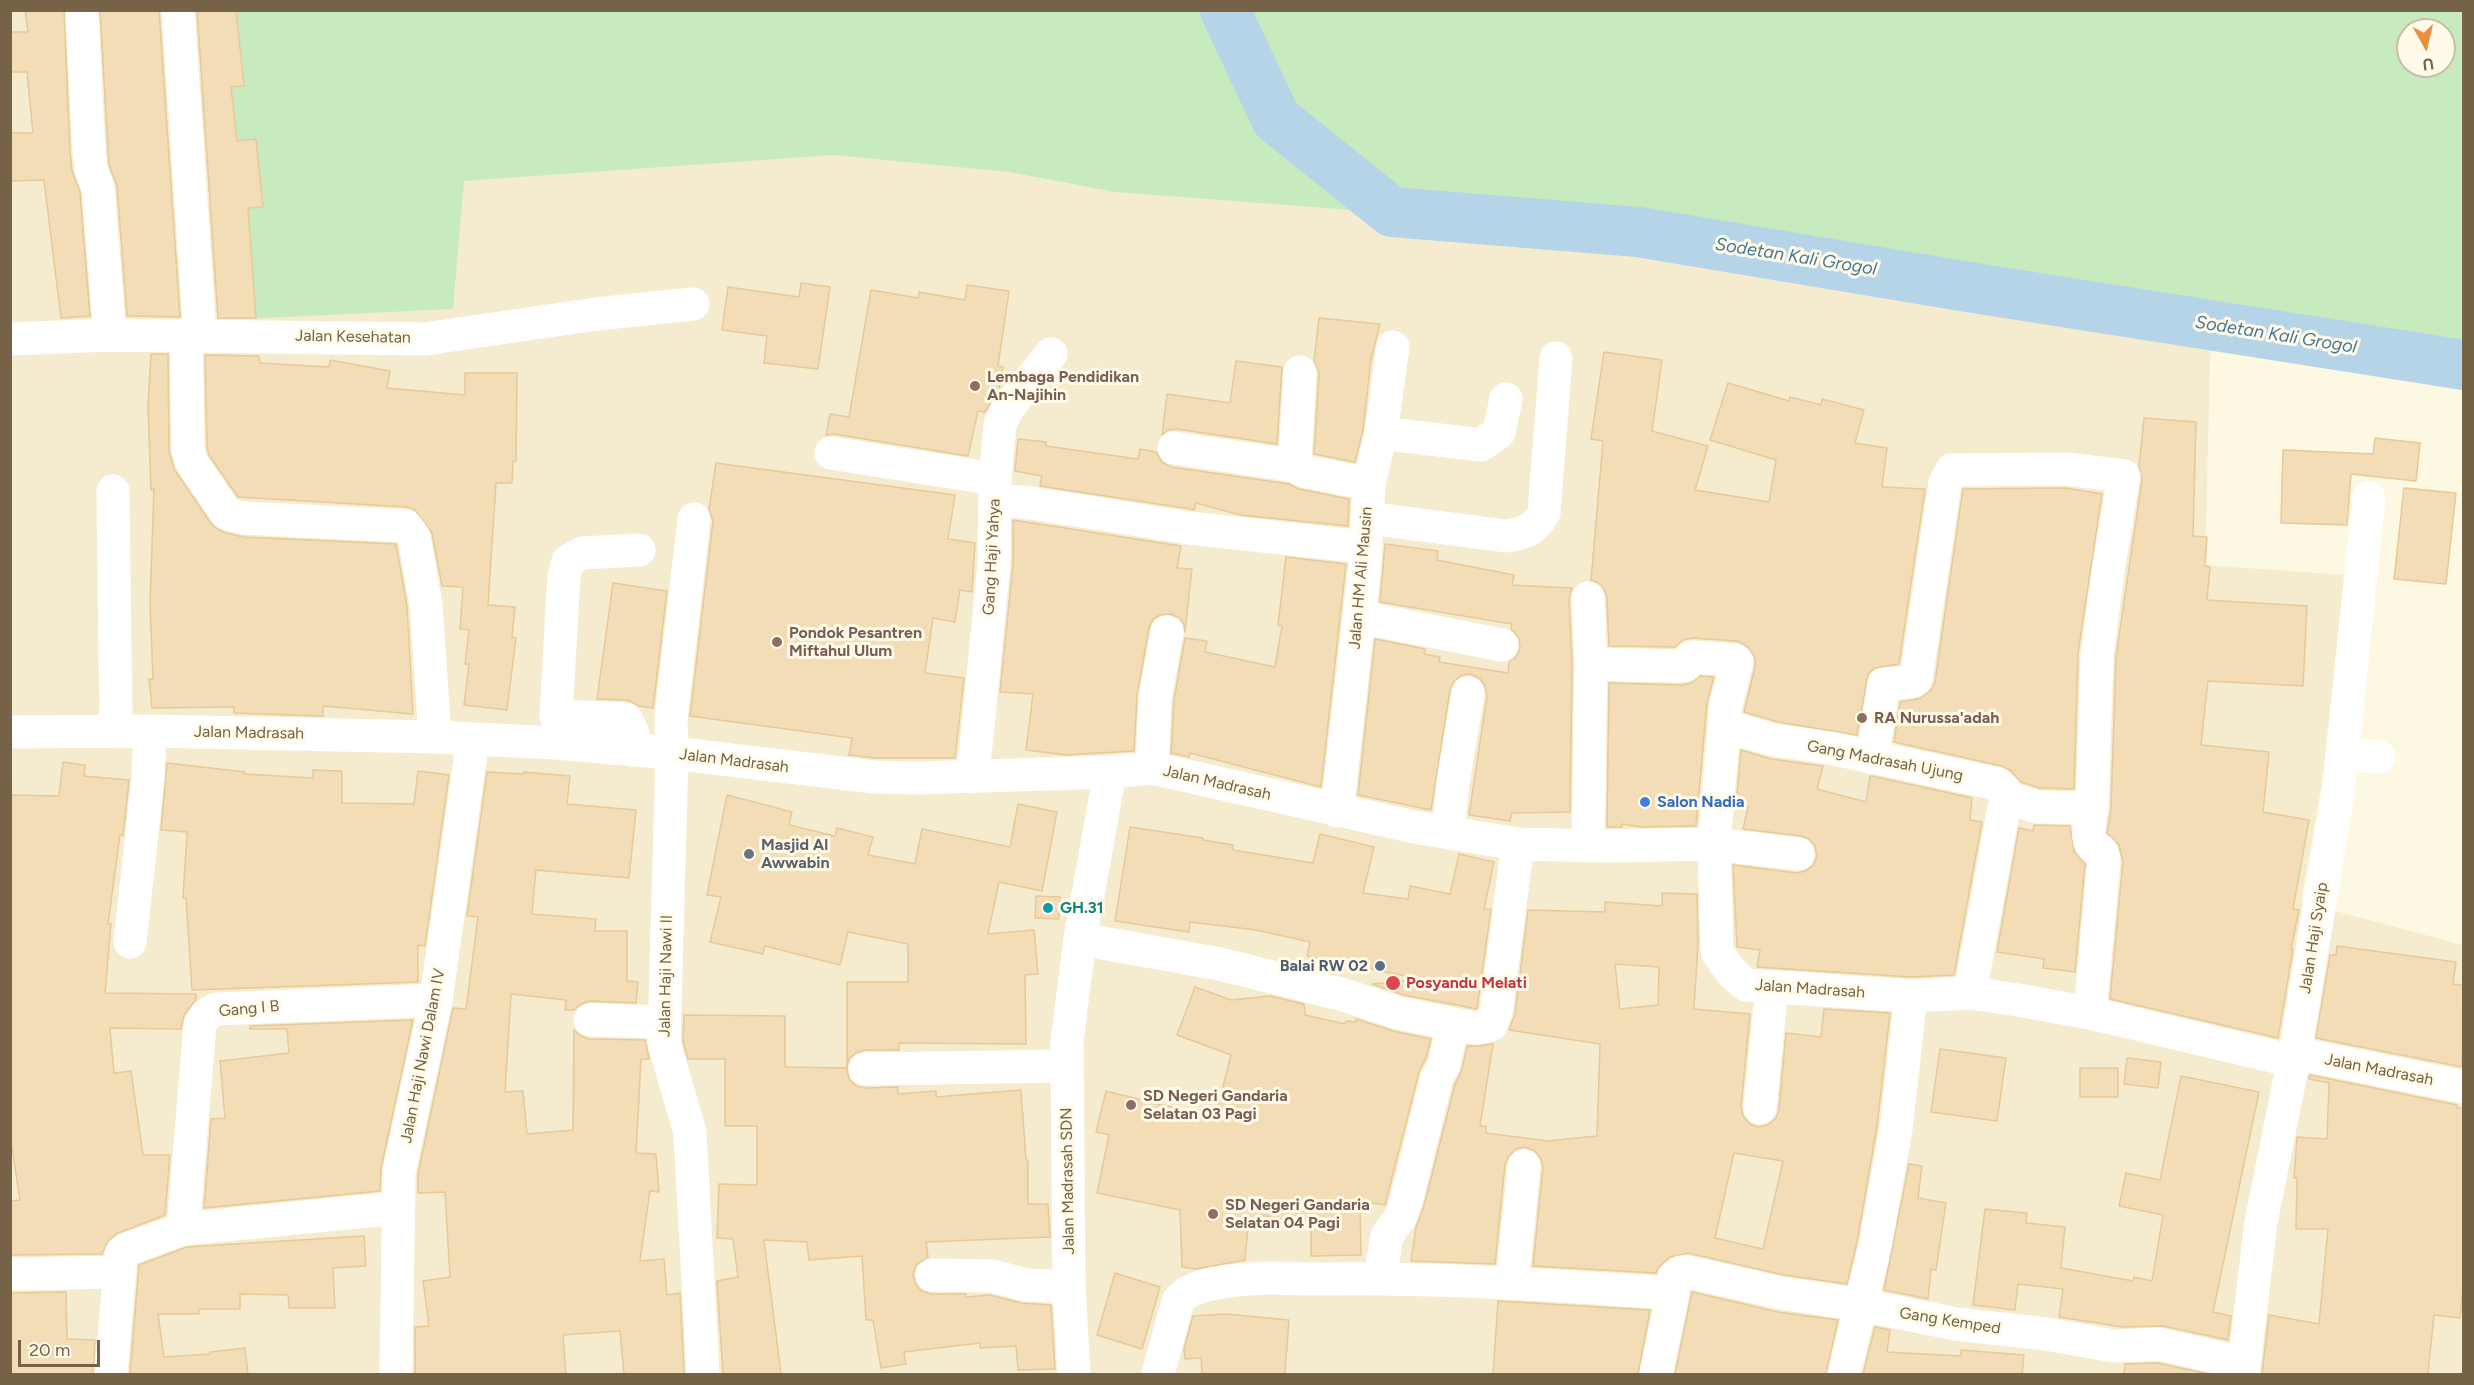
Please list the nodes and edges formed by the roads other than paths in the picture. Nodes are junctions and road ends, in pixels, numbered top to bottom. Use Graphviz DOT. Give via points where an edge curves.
graph roads {
  1 [pos="178,10"];
  2 [pos="82,15"];
  3 [pos="693,304"];
  4 [pos="110,335"];
  5 [pos="193,335"];
  6 [pos="10,339"];
  7 [pos="1393,347"];
  8 [pos="1051,354"];
  9 [pos="1556,358"];
  10 [pos="1300,372"];
  11 [pos="1506,399"];
  12 [pos="1381,433"];
  13 [pos="1174,448"];
  14 [pos="831,453"];
  15 [pos="1296,466"];
  16 [pos="1369,484"];
  17 [pos="995,490"];
  18 [pos="113,491"];
  19 [pos="2369,498"];
  20 [pos="694,519"];
  21 [pos="1366,533"];
  22 [pos="639,550"];
  23 [pos="1588,598"];
  24 [pos="1359,617"];
  25 [pos="1167,632"];
  26 [pos="1502,645"];
  27 [pos="1591,664"];
  28 [pos="1468,693"];
  29 [pos="1725,715"];
  30 [pos="116,731"];
  31 [pos="150,731"];
  32 [pos="10,732"];
  33 [pos="435,737"];
  34 [pos="472,739"];
  35 [pos="631,750"];
  36 [pos="672,753"];
  37 [pos="2342,754"];
  38 [pos="2379,757"];
  39 [pos="1872,758"];
  40 [pos="1152,768"];
  41 [pos="1110,772"];
  42 [pos="971,777"];
  43 [pos="2006,797"];
  44 [pos="2092,808"];
  45 [pos="1337,811"];
  46 [pos="1448,832"];
  47 [pos="1518,844"];
  48 [pos="1714,844"];
  49 [pos="1588,846"];
  50 [pos="1798,854"];
  51 [pos="1080,939"];
  52 [pos="130,942"];
  53 [pos="1772,987"];
  54 [pos="1970,993"];
  55 [pos="1911,996"];
  56 [pos="436,1000"];
  57 [pos="2090,1013"];
  58 [pos="590,1020"];
  59 [pos="663,1022"];
  60 [pos="1453,1024"];
  61 [pos="2294,1057"];
  62 [pos="1067,1066"];
  63 [pos="865,1069"];
  64 [pos="2463,1087"];
  65 [pos="1760,1108"];
  66 [pos="1524,1166"];
  67 [pos="398,1208"];
  68 [pos="183,1229"];
  69 [pos="120,1272"];
  70 [pos="10,1274"];
  71 [pos="932,1275"];
  72 [pos="1380,1278"];
  73 [pos="1512,1283"];
  74 [pos="1069,1287"];
  75 [pos="1673,1293"];
  76 [pos="1862,1305"];
  77 [pos="2243,1369"];
  78 [pos="111,1374"];
  79 [pos="396,1374"];
  80 [pos="703,1374"];
  81 [pos="1074,1374"];
  82 [pos="1158,1374"];
  83 [pos="1656,1374"];
  84 [pos="1844,1374"];
  1 -- 5 [label="street"];
  2 -- 4 [label="street" via="89,151 98,188"];
  3 -- 5 [label="street, Jalan Kesehatan" via="425,339"];
  4 -- 5 [label="street, Jalan Kesehatan"];
  4 -- 6 [label="street, Jalan Kesehatan"];
  5 -- 33 [label="street" via="189,450 192,463 227,514 406,526 414,537 426,605"];
  7 -- 12 [label="street, Jalan HM Ali Mausin"];
  8 -- 17 [label="street, Gang Haji Yahya" via="1000,424"];
  9 -- 21 [label="street" via="1544,513 1535,526 1522,534 1506,536"];
  10 -- 15 [label="street"];
  11 -- 12 [label="street" via="1498,432 1481,444"];
  12 -- 16 [label="street, Jalan HM Ali Mausin"];
  13 -- 15 [label="street"];
  14 -- 17 [label="street"];
  15 -- 16 [label="street" via="1303,471"];
  16 -- 21 [label="street, Jalan HM Ali Mausin"];
  17 -- 21 [label="street" via="1032,503 1189,528"];
  17 -- 42 [label="street, Gang Haji Yahya" via="994,563"];
  18 -- 30 [label="street"];
  19 -- 37 [label="street, Jalan Haji Syaip"];
  20 -- 36 [label="street, Jalan Haji Nawi II" via="671,717"];
  21 -- 24 [label="street, Jalan HM Ali Mausin"];
  22 -- 35 [label="street" via="582,553 568,561 556,716 626,719 633,734"];
  23 -- 27 [label="street"];
  24 -- 26 [label="street"];
  24 -- 45 [label="street, Jalan HM Ali Mausin"];
  25 -- 40 [label="street" via="1155,698"];
  27 -- 29 [label="street" via="1683,666 1691,657 1735,660"];
  27 -- 49 [label="street"];
  28 -- 46 [label="street"];
  29 -- 39 [label="street, Gang Madrasah Ujung" via="1774,740"];
  29 -- 48 [label="street"];
  30 -- 31 [label="street, Jalan Madrasah"];
  30 -- 32 [label="street, Jalan Madrasah"];
  31 -- 33 [label="street, Jalan Madrasah"];
  31 -- 52 [label="street"];
  33 -- 34 [label="street, Jalan Madrasah"];
  34 -- 35 [label="street, Jalan Madrasah"];
  34 -- 56 [label="street, Jalan Haji Nawi Dalam IV"];
  35 -- 36 [label="street, Jalan Madrasah"];
  36 -- 42 [label="street, Jalan Madrasah" via="874,777"];
  36 -- 59 [label="street, Jalan Haji Nawi II"];
  37 -- 38 [label="street"];
  37 -- 61 [label="street, Jalan Haji Syaip"];
  39 -- 43 [label="street, Gang Madrasah Ujung" via="1998,784"];
  39 -- 44 [label="street" via="1884,684 1916,679 1945,483 1952,470 2067,469 2124,476 2097,655"];
  40 -- 41 [label="street, Jalan Madrasah"];
  40 -- 45 [label="street, Jalan Madrasah"];
  41 -- 42 [label="street, Jalan Madrasah"];
  41 -- 51 [label="street, Jalan Madrasah SDN"];
  43 -- 44 [label="street, Gang Madrasah Ujung" via="2037,807"];
  43 -- 54 [label="street"];
  44 -- 57 [label="street" via="2090,845 2101,852 2104,860"];
  45 -- 46 [label="street, Jalan Madrasah"];
  46 -- 47 [label="street, Jalan Madrasah"];
  47 -- 49 [label="street, Jalan Madrasah"];
  47 -- 60 [label="street" via="1496,1012 1491,1025 1476,1028"];
  48 -- 49 [label="street, Jalan Madrasah"];
  48 -- 50 [label="street"];
  48 -- 53 [label="street, Jalan Madrasah" via="1717,952 1746,985"];
  51 -- 60 [label="street" via="1220,964"];
  51 -- 62 [label="street, Jalan Madrasah SDN" via="1069,1016"];
  53 -- 55 [label="street, Jalan Madrasah"];
  53 -- 65 [label="street"];
  54 -- 55 [label="street, Jalan Madrasah"];
  54 -- 57 [label="street, Jalan Madrasah"];
  55 -- 76 [label="street" via="1896,1129"];
  56 -- 67 [label="street, Jalan Haji Nawi Dalam IV" via="399,1172"];
  56 -- 68 [label="street, Gang I B" via="217,1009 206,1015 200,1025"];
  57 -- 61 [label="street, Jalan Madrasah"];
  58 -- 59 [label="street"];
  59 -- 80 [label="street, Jalan Haji Nawi II" via="664,1042 690,1132"];
  60 -- 72 [label="street" via="1406,1201 1387,1236"];
  61 -- 64 [label="street, Jalan Madrasah"];
  61 -- 77 [label="street, Jalan Haji Syaip" via="2261,1222"];
  62 -- 63 [label="street"];
  62 -- 74 [label="street, Jalan Madrasah SDN"];
  66 -- 73 [label="street"];
  67 -- 68 [label="street"];
  67 -- 79 [label="street, Jalan Haji Nawi Dalam IV"];
  68 -- 69 [label="street" via="125,1250"];
  69 -- 70 [label="street"];
  69 -- 78 [label="street"];
  71 -- 74 [label="street" via="993,1276 1026,1285"];
  72 -- 73 [label="street"];
  72 -- 82 [label="street" via="1253,1280 1192,1290 1178,1301"];
  73 -- 75 [label="street"];
  74 -- 81 [label="street, Jalan Madrasah SDN"];
  75 -- 76 [label="street, Gang Kemped" via="1674,1277 1688,1272 1781,1293"];
  75 -- 83 [label="street"];
  76 -- 77 [label="street, Gang Kemped" via="1956,1324 2098,1344 2159,1344"];
  76 -- 84 [label="street"];
}
